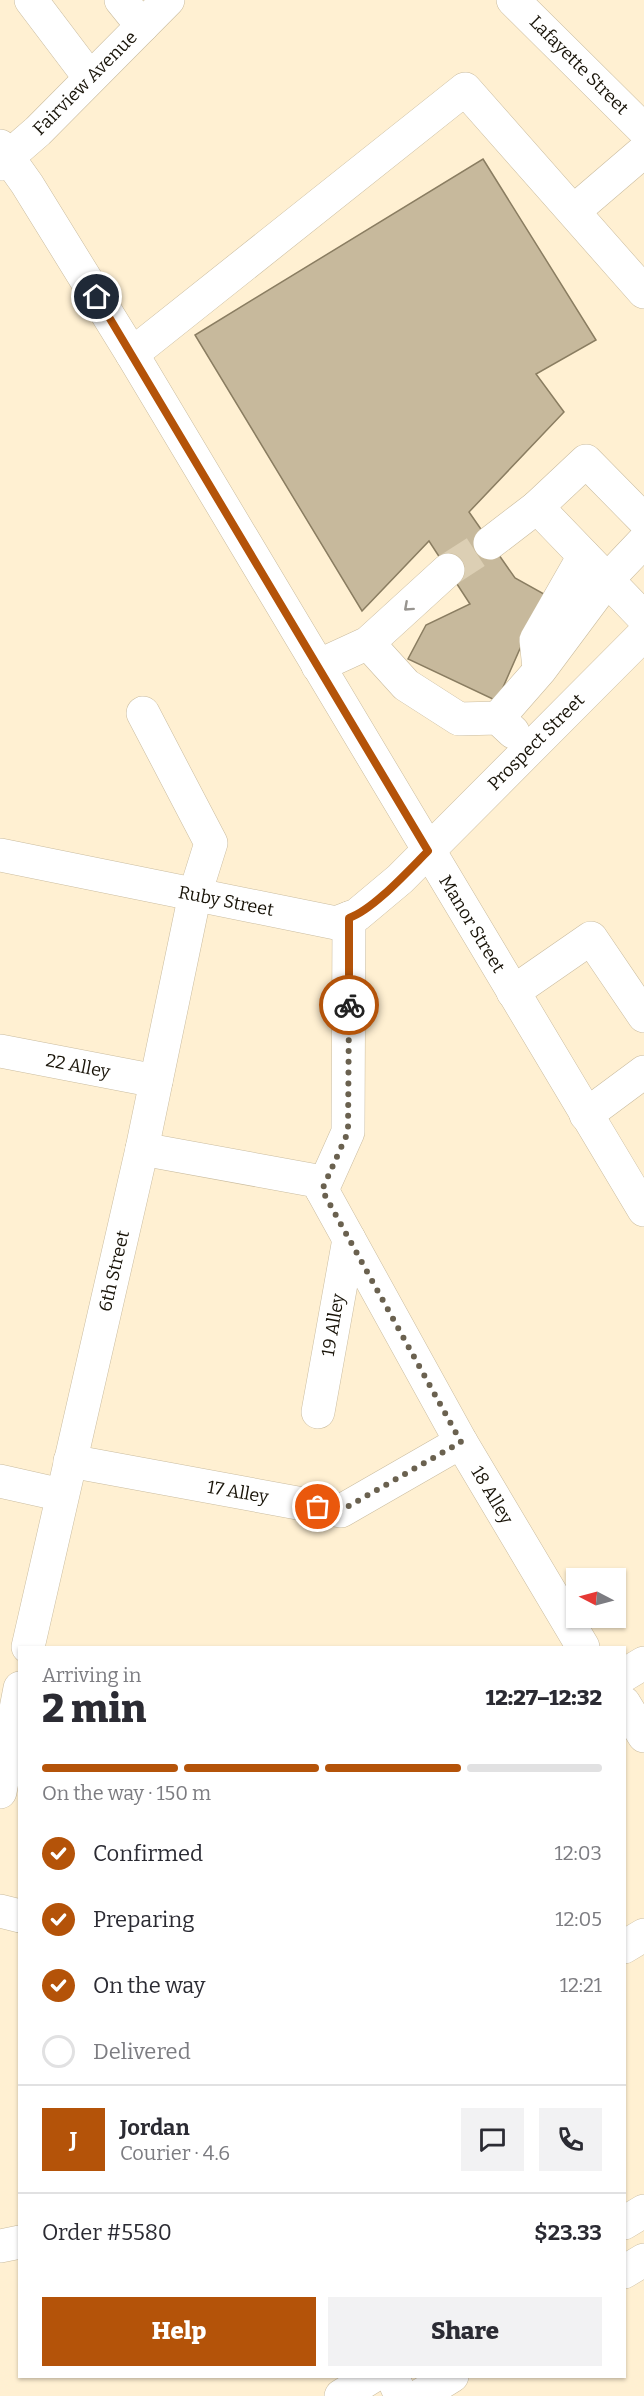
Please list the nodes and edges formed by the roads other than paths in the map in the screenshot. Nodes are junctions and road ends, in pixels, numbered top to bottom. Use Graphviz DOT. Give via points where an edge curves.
graph roads {
  1 [pos="31,0"];
  2 [pos="121,0"];
  3 [pos="168,0"];
  4 [pos="513,0"];
  5 [pos="142,26"];
  6 [pos="90,78"];
  7 [pos="644,130"];
  8 [pos="644,151"];
  9 [pos="2,156"];
  10 [pos="574,211"];
  11 [pos="644,292"];
  12 [pos="132,354"];
  13 [pos="537,507"];
  14 [pos="644,520"];
  15 [pos="644,541"];
  16 [pos="490,543"];
  17 [pos="584,556"];
  18 [pos="448,570"];
  19 [pos="607,580"];
  20 [pos="644,618"];
  21 [pos="644,634"];
  22 [pos="368,643"];
  23 [pos="318,666"];
  24 [pos="540,670"];
  25 [pos="143,713"];
  26 [pos="498,718"];
  27 [pos="530,747"];
  28 [pos="428,851"];
  29 [pos="0,855"];
  30 [pos="195,894"];
  31 [pos="349,918"];
  32 [pos="513,992"];
  33 [pos="644,1016"];
  34 [pos="0,1052"];
  35 [pos="644,1072"];
  36 [pos="156,1081"];
  37 [pos="586,1114"];
  38 [pos="142,1149"];
  39 [pos="322,1190"];
  40 [pos="640,1196"];
  41 [pos="349,1239"];
  42 [pos="318,1412"];
  43 [pos="461,1442"];
  44 [pos="70,1461"];
  45 [pos="0,1481"];
  46 [pos="62,1495"];
  47 [pos="28,1646"];
  48 [pos="582,1646"];
  49 [pos="644,1663"];
  50 [pos="626,1674"];
  51 [pos="0,1680"];
  52 [pos="18,1685"];
  53 [pos="18,1697"];
  54 [pos="626,1706"];
  55 [pos="644,1736"];
  56 [pos="0,1792"];
  57 [pos="0,1911"];
  58 [pos="18,1916"];
  59 [pos="644,1935"];
  60 [pos="626,1946"];
  61 [pos="644,2211"];
  62 [pos="626,2222"];
  63 [pos="18,2242"];
  64 [pos="0,2246"];
  65 [pos="644,2260"];
  66 [pos="626,2271"];
  67 [pos="370,2378"];
  68 [pos="393,2378"];
  69 [pos="449,2378"];
  70 [pos="340,2396"];
  71 [pos="401,2396"];
  72 [pos="419,2396"];
  1 -- 6 [label="street"];
  2 -- 5 [label="street"];
  3 -- 5 [label="street, Fairview Avenue"];
  4 -- 7 [label="street, Lafayette Street"];
  5 -- 6 [label="street, Fairview Avenue"];
  6 -- 9 [label="street, Fairview Avenue" via="38,130"];
  8 -- 10 [label="street"];
  9 -- 12 [label="street, Manor Street" via="27,184"];
  10 -- 11 [label="street"];
  10 -- 12 [label="street" via="465,89"];
  12 -- 23 [label="street, Manor Street"];
  13 -- 14 [label="street" via="586,461"];
  13 -- 16 [label="street"];
  13 -- 17 [label="street"];
  15 -- 19 [label="street"];
  17 -- 19 [label="street"];
  17 -- 24 [label="street" via="536,640"];
  18 -- 22 [label="street, one-way"];
  19 -- 20 [label="street"];
  19 -- 24 [label="street"];
  21 -- 27 [label="street, Prospect Street"];
  22 -- 23 [label="street"];
  22 -- 26 [label="street" via="405,685 459,719"];
  23 -- 28 [label="street, Manor Street"];
  24 -- 26 [label="street"];
  25 -- 30 [label="street, 6th Street" via="211,843"];
  26 -- 27 [label="street"];
  27 -- 28 [label="street, Prospect Street"];
  28 -- 31 [label="street" via="400,879"];
  28 -- 32 [label="street, Manor Street"];
  29 -- 30 [label="street, Ruby Street"];
  30 -- 31 [label="street, Ruby Street" via="336,923"];
  30 -- 36 [label="street, 6th Street"];
  31 -- 39 [label="street" via="348,1132"];
  32 -- 33 [label="street" via="591,938"];
  32 -- 37 [label="street, Manor Street"];
  34 -- 36 [label="street, 22 Alley"];
  35 -- 37 [label="street"];
  36 -- 38 [label="street, 6th Street"];
  37 -- 40 [label="street, Manor Street"];
  38 -- 39 [label="street" via="317,1181"];
  38 -- 44 [label="street, 6th Street"];
  39 -- 41 [label="street, 18 Alley"];
  41 -- 42 [label="street, 19 Alley"];
  41 -- 43 [label="street, 18 Alley"];
  43 -- 44 [label="street, 17 Alley" via="340,1511"];
  43 -- 48 [label="street, 18 Alley"];
  44 -- 46 [label="street, 6th Street"];
  45 -- 46 [label="street"];
  46 -- 47 [label="street, 6th Street"];
  49 -- 50 [label="street"];
  51 -- 52 [label="street"];
  53 -- 56 [label="street"];
  54 -- 55 [label="street"];
  57 -- 58 [label="street"];
  59 -- 60 [label="street"];
  61 -- 62 [label="street"];
  63 -- 64 [label="street"];
  65 -- 66 [label="street"];
  67 -- 70 [label="street"];
  68 -- 71 [label="street"];
  69 -- 72 [label="street"];
}
